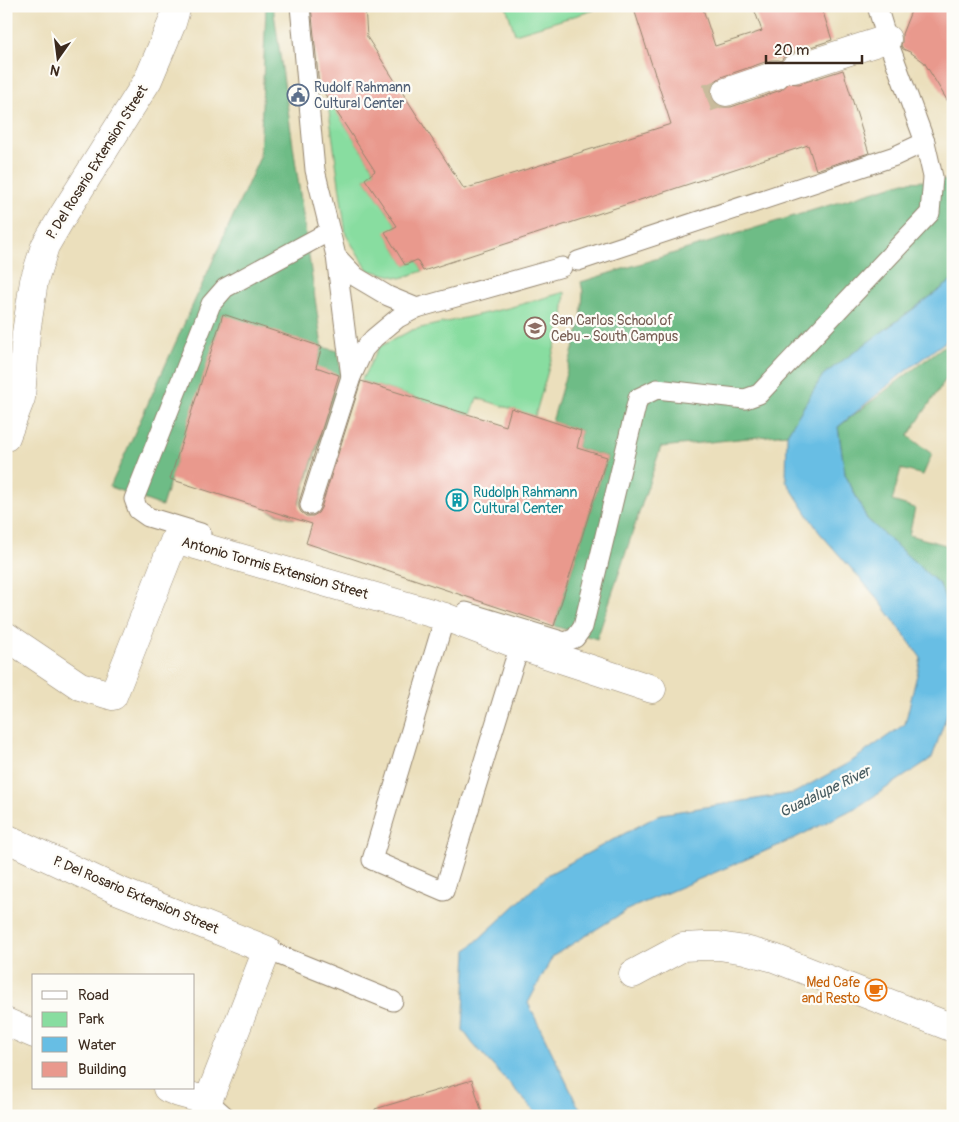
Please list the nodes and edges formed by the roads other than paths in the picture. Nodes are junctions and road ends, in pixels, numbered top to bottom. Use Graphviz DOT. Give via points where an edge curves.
graph roads {
  1 [pos="177,6"];
  2 [pos="300,6"];
  3 [pos="876,6"];
  4 [pos="887,39"];
  5 [pos="726,92"];
  6 [pos="926,142"];
  7 [pos="330,231"];
  8 [pos="336,256"];
  9 [pos="417,308"];
  10 [pos="351,377"];
  11 [pos="6,437"];
  12 [pos="310,505"];
  13 [pos="445,617"];
  14 [pos="6,636"];
  15 [pos="521,646"];
  16 [pos="652,690"];
  17 [pos="6,838"];
  18 [pos="267,950"];
  19 [pos="633,974"];
  20 [pos="393,1001"];
  21 [pos="6,1022"];
  22 [pos="953,1028"];
  23 [pos="32,1033"];
  24 [pos="172,1090"];
  25 [pos="217,1108"];
  1 -- 11 [label="street, P. Del Rosario Extension Street" via="148,80 45,246 34,281 21,398"];
  2 -- 7 [label="lane" via="316,170"];
  3 -- 4 [label="lane"];
  4 -- 5 [label="street"];
  4 -- 6 [label="lane"];
  6 -- 7 [label="lane" via="932,176 930,213 759,394 745,399 657,389 638,398 583,627 575,638 565,642 148,517 138,510 134,500 211,304 224,288"];
  6 -- 9 [label="lane" via="895,156 570,264"];
  7 -- 8 [label="lane"];
  8 -- 9 [label="lane" via="356,277"];
  8 -- 10 [label="lane"];
  9 -- 10 [label="lane" via="398,318 374,338 364,349"];
  10 -- 12 [label="lane"];
  13 -- 14 [label="street, Antonio Tormis Extension Street" via="175,539 113,696 80,686"];
  13 -- 15 [label="street, Antonio Tormis Extension Street"];
  13 -- 15 [label="lane" via="372,860 444,891"];
  15 -- 16 [label="street, Antonio Tormis Extension Street"];
  17 -- 18 [label="street, P. Del Rosario Extension Street" via="117,890"];
  18 -- 20 [label="lane"];
  18 -- 25 [label="street"];
  19 -- 22 [label="street" via="683,947 719,946 745,950 774,958"];
  21 -- 23 [label="street"];
  24 -- 25 [label="street"];
}
